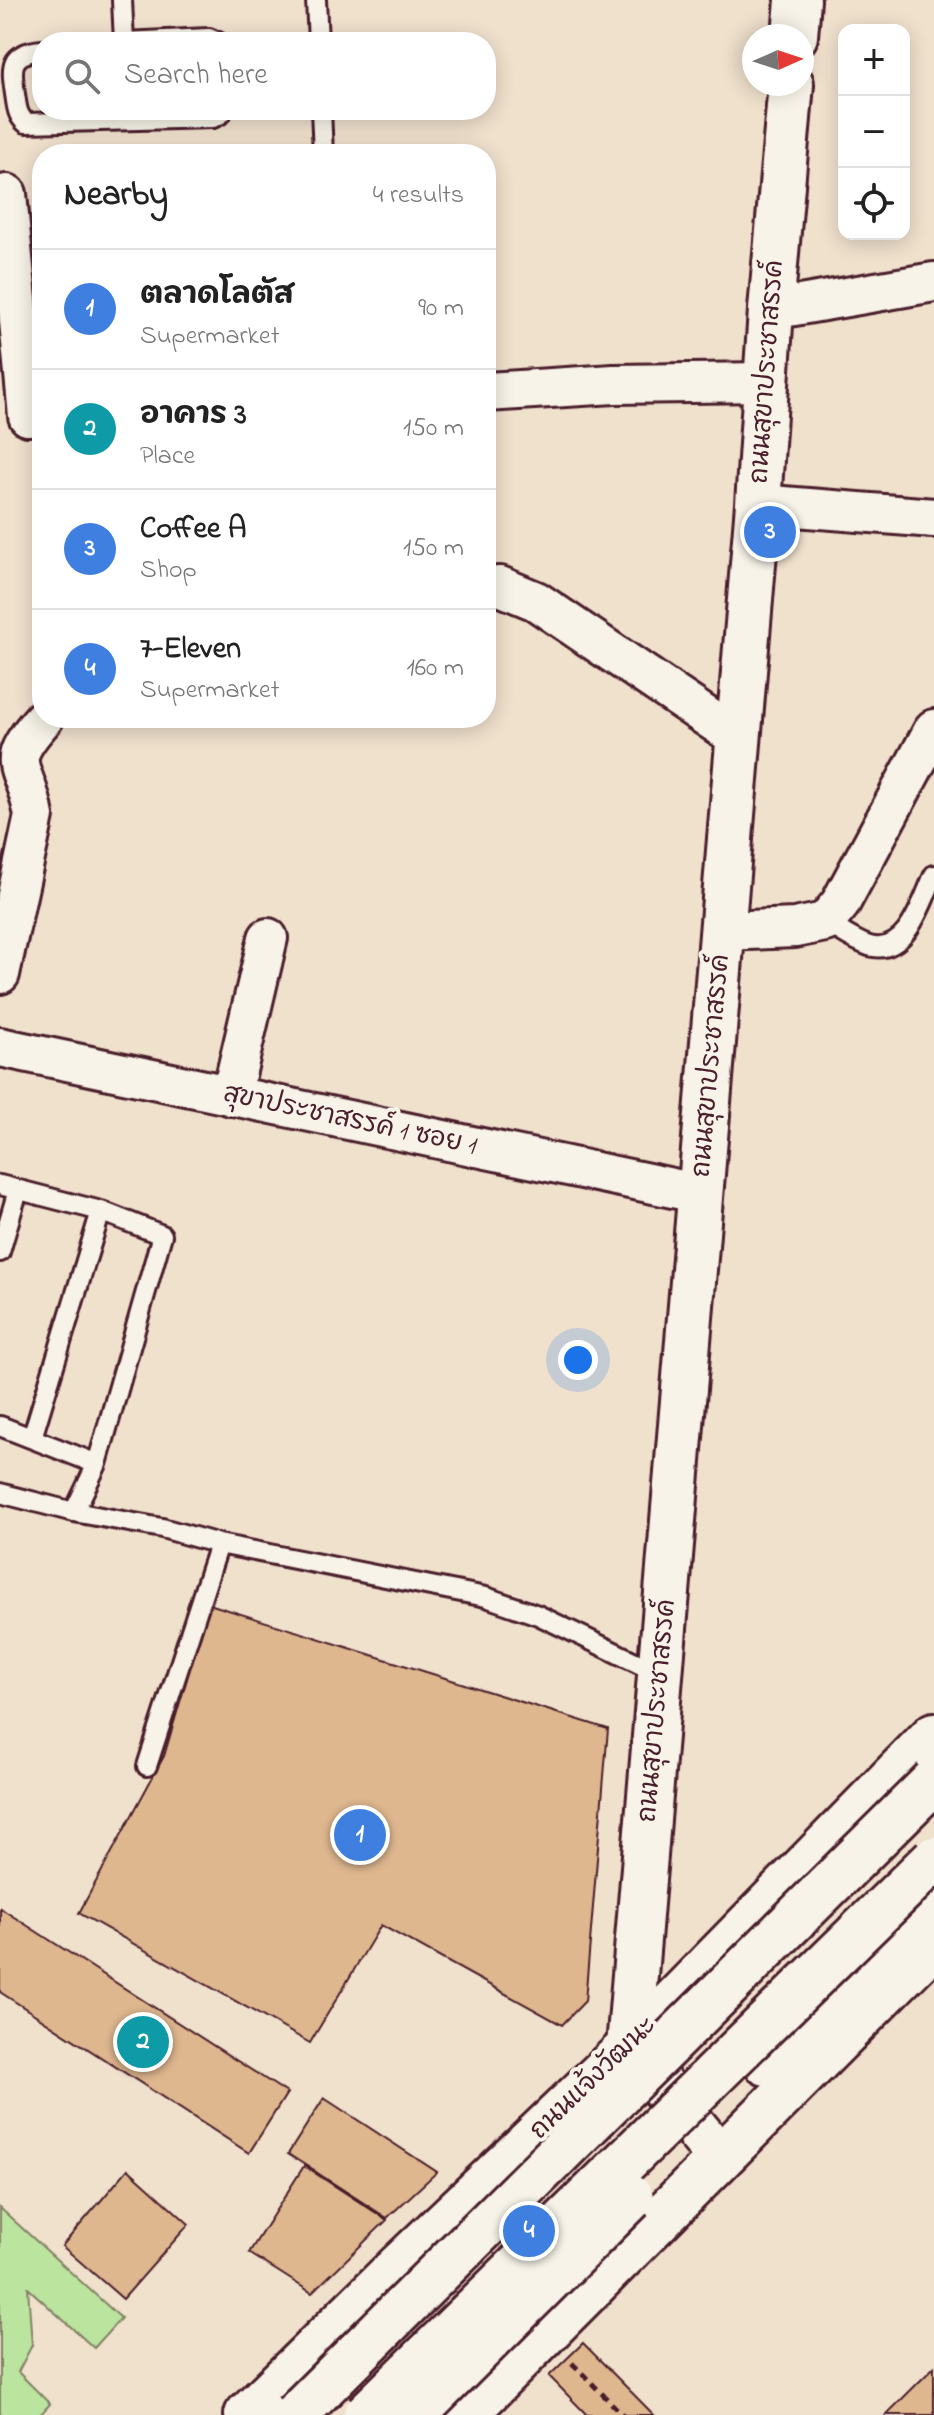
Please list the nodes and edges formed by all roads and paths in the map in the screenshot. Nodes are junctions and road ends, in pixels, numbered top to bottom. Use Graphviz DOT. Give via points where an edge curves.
graph roads {
  1 [pos="122,0"];
  2 [pos="316,0"];
  3 [pos="798,0"];
  4 [pos="796,24"];
  5 [pos="124,32"];
  6 [pos="318,32"];
  7 [pos="32,51"];
  8 [pos="790,96"];
  9 [pos="138,120"];
  10 [pos="321,120"];
  11 [pos="323,144"];
  12 [pos="7,194"];
  13 [pos="934,282"];
  14 [pos="771,310"];
  15 [pos="765,382"];
  16 [pos="496,391"];
  17 [pos="23,417"];
  18 [pos="758,504"];
  19 [pos="934,518"];
  20 [pos="496,586"];
  21 [pos="33,728"];
  22 [pos="934,729"];
  23 [pos="738,738"];
  24 [pos="934,875"];
  25 [pos="825,922"];
  26 [pos="723,931"];
  27 [pos="268,938"];
  28 [pos="0,974"];
  29 [pos="0,1047"];
  30 [pos="231,1096"];
  31 [pos="9,1188"];
  32 [pos="701,1194"];
  33 [pos="101,1211"];
  34 [pos="0,1252"];
  35 [pos="0,1426"];
  36 [pos="32,1438"];
  37 [pos="97,1464"];
  38 [pos="0,1493"];
  39 [pos="74,1512"];
  40 [pos="219,1544"];
  41 [pos="661,1674"];
  42 [pos="934,1735"];
  43 [pos="147,1766"];
  44 [pos="934,1781"];
  45 [pos="934,1859"];
  46 [pos="934,1904"];
  47 [pos="934,1944"];
  48 [pos="629,2047"];
  49 [pos="720,2158"];
  50 [pos="544,2333"];
  51 [pos="247,2415"];
  52 [pos="295,2415"];
  53 [pos="366,2415"];
  54 [pos="414,2415"];
  55 [pos="464,2415"];
  56 [pos="623,2415"];
  1 -- 5 [label="lane"];
  2 -- 6 [label="lane"];
  3 -- 4 [label="main road"];
  7 -- 9 [label="lane" via="16,59 12,69 19,116 26,123"];
  8 -- 14 [label="main road, ถนนสุขาประชาสรรค์"];
  10 -- 11 [label="lane"];
  12 -- 17 [label="street"];
  13 -- 14 [label="street"];
  14 -- 15 [label="main road, ถนนสุขาประชาสรรค์"];
  15 -- 16 [label="street"];
  15 -- 18 [label="main road, ถนนสุขาประชาสรรค์"];
  18 -- 19 [label="street"];
  18 -- 23 [label="main road, ถนนสุขาประชาสรรค์"];
  20 -- 23 [label="street" via="536,601"];
  21 -- 28 [label="street" via="15,749 14,765 31,795 34,816"];
  22 -- 25 [label="street" via="840,904"];
  23 -- 26 [label="main road, ถนนสุขาประชาสรรค์"];
  24 -- 25 [label="lane" via="908,932 892,945 870,947"];
  25 -- 26 [label="street"];
  26 -- 32 [label="main road, ถนนสุขาประชาสรรค์"];
  27 -- 30 [label="street"];
  29 -- 30 [label="street, สุขาประชาสรรค์ 1 ซอย 1"];
  30 -- 32 [label="street, สุขาประชาสรรค์ 1 ซอย 1"];
  31 -- 33 [label="lane"];
  31 -- 34 [label="lane"];
  32 -- 41 [label="main road, ถนนสุขาประชาสรรค์"];
  33 -- 36 [label="lane"];
  33 -- 37 [label="lane" via="162,1235"];
  35 -- 36 [label="lane"];
  36 -- 37 [label="lane"];
  37 -- 39 [label="lane"];
  38 -- 39 [label="lane"];
  39 -- 40 [label="lane"];
  40 -- 41 [label="lane" via="486,1597 538,1615"];
  40 -- 43 [label="lane"];
  41 -- 48 [label="main road, ถนนสุขาประชาสรรค์"];
  42 -- 48 [label="main road, ถนนแจ้งวัฒนะ"];
  44 -- 52 [label="main road, ถนนแจ้งวัฒนะ, bridge"];
  45 -- 53 [label="main road, bridge"];
  46 -- 54 [label="main road, bridge" via="766,2063"];
  47 -- 49 [label="main road"];
  48 -- 49 [label="main road"];
  48 -- 51 [label="main road, ถนนแจ้งวัฒนะ"];
  49 -- 50 [label="main road"];
  50 -- 55 [label="main road"];
  50 -- 56 [label="path"];
}
